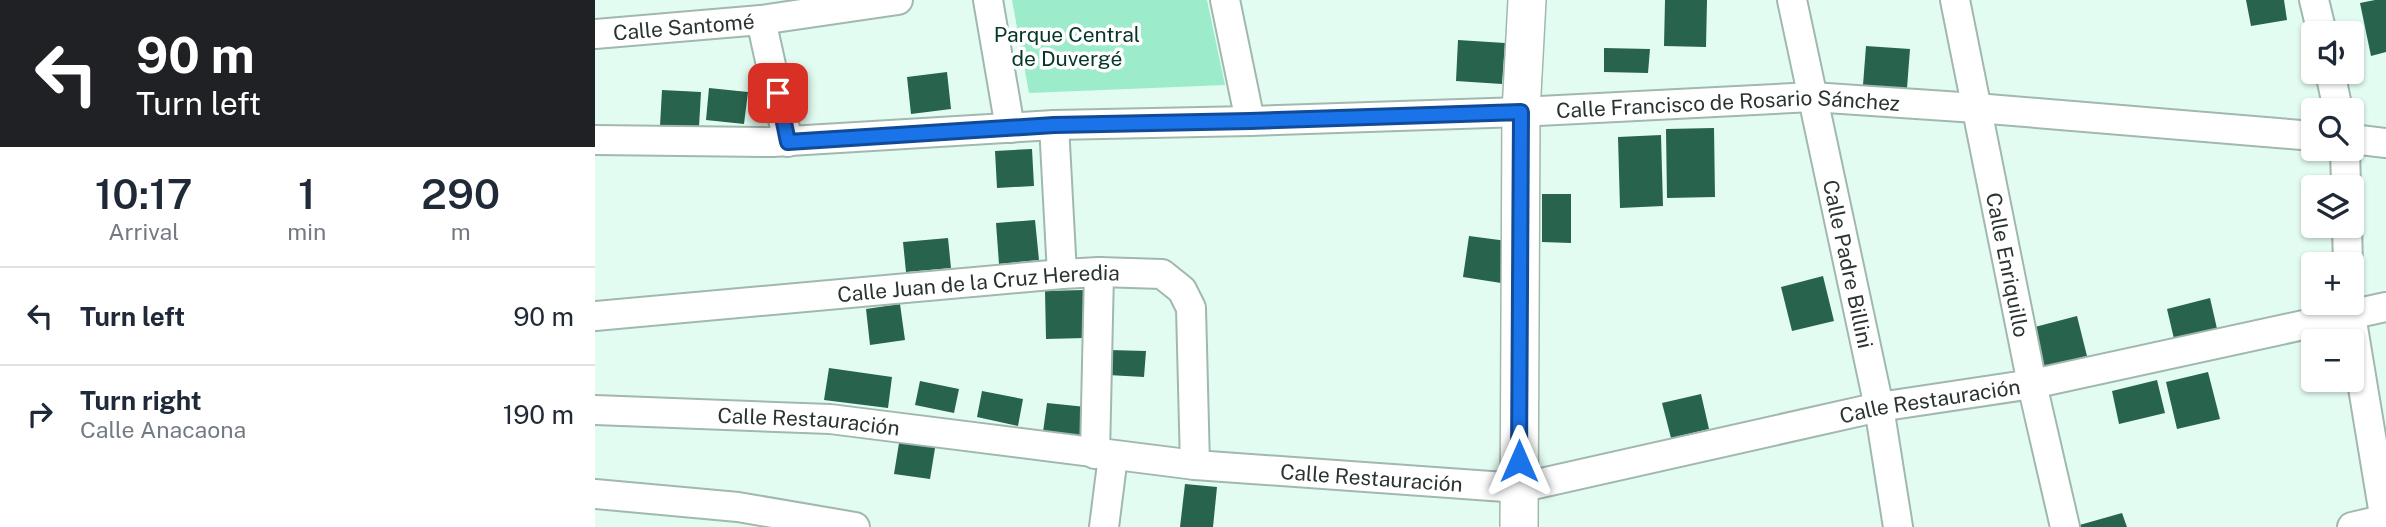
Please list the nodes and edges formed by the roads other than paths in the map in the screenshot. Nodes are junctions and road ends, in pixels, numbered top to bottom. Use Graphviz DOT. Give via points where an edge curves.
graph roads {
  1 [pos="898,0"];
  2 [pos="988,0"];
  3 [pos="1225,0"];
  4 [pos="1527,0"];
  5 [pos="1792,0"];
  6 [pos="1955,0"];
  7 [pos="2314,0"];
  8 [pos="789,8"];
  9 [pos="761,20"];
  10 [pos="2319,21"];
  11 [pos="595,34"];
  12 [pos="1812,97"];
  13 [pos="1976,108"];
  14 [pos="1521,112"];
  15 [pos="1250,121"];
  16 [pos="1054,125"];
  17 [pos="1010,128"];
  18 [pos="2301,135"];
  19 [pos="595,140"];
  20 [pos="2364,140"];
  21 [pos="788,142"];
  22 [pos="2386,143"];
  23 [pos="1100,272"];
  24 [pos="1062,274"];
  25 [pos="2386,307"];
  26 [pos="2364,308"];
  27 [pos="2324,315"];
  28 [pos="2350,315"];
  29 [pos="595,316"];
  30 [pos="2032,384"];
  31 [pos="1879,407"];
  32 [pos="595,410"];
  33 [pos="1104,455"];
  34 [pos="1195,465"];
  35 [pos="1519,488"];
  36 [pos="595,494"];
  37 [pos="2385,522"];
  38 [pos="855,527"];
  39 [pos="1104,527"];
  40 [pos="1519,527"];
  41 [pos="1898,527"];
  42 [pos="2065,527"];
  43 [pos="2352,527"];
  1 -- 8 [label="street, Calle Santomé"];
  2 -- 17 [label="street"];
  3 -- 15 [label="street"];
  4 -- 14 [label="main road"];
  5 -- 12 [label="street, Calle Padre Billini"];
  6 -- 13 [label="street, Calle Enriquillo"];
  7 -- 10 [label="street"];
  8 -- 9 [label="street, Calle Santomé"];
  9 -- 11 [label="street, Calle Santomé"];
  9 -- 21 [label="street"];
  12 -- 13 [label="street, Calle Francisco de Rosario Sánchez"];
  12 -- 14 [label="street, Calle Francisco de Rosario Sánchez"];
  12 -- 31 [label="street, Calle Padre Billini"];
  13 -- 18 [label="street, Calle Francisco de Rosario Sánchez"];
  13 -- 30 [label="street, Calle Enriquillo"];
  14 -- 15 [label="street, Calle Francisco de Rosario Sánchez"];
  14 -- 35 [label="main road"];
  15 -- 16 [label="street, Calle Francisco de Rosario Sánchez"];
  16 -- 17 [label="street, Calle Francisco de Rosario Sánchez"];
  16 -- 24 [label="street"];
  17 -- 21 [label="street, Calle Francisco de Rosario Sánchez"];
  19 -- 21 [label="street, Calle Francisco de Rosario Sánchez"];
  20 -- 22 [label="street"];
  23 -- 24 [label="street, Calle Juan de la Cruz Heredia"];
  23 -- 33 [label="street"];
  23 -- 34 [label="street, Calle Juan de la Cruz Heredia" via="1162,274 1182,290 1191,308"];
  24 -- 29 [label="street, Calle Juan de la Cruz Heredia"];
  25 -- 26 [label="street, Calle Restauración"];
  27 -- 30 [label="street, Calle Restauración"];
  28 -- 37 [label="street"];
  30 -- 31 [label="street, Calle Restauración"];
  30 -- 42 [label="street, Calle Enriquillo"];
  31 -- 35 [label="street, Calle Restauración"];
  31 -- 41 [label="street, Calle Padre Billini"];
  32 -- 33 [label="street, Calle Restauración" via="830,419"];
  33 -- 34 [label="street, Calle Restauración"];
  33 -- 39 [label="street"];
  34 -- 35 [label="street, Calle Restauración"];
  35 -- 40 [label="main road"];
  36 -- 38 [label="street" via="738,507"];
  37 -- 43 [label="street"];
}
